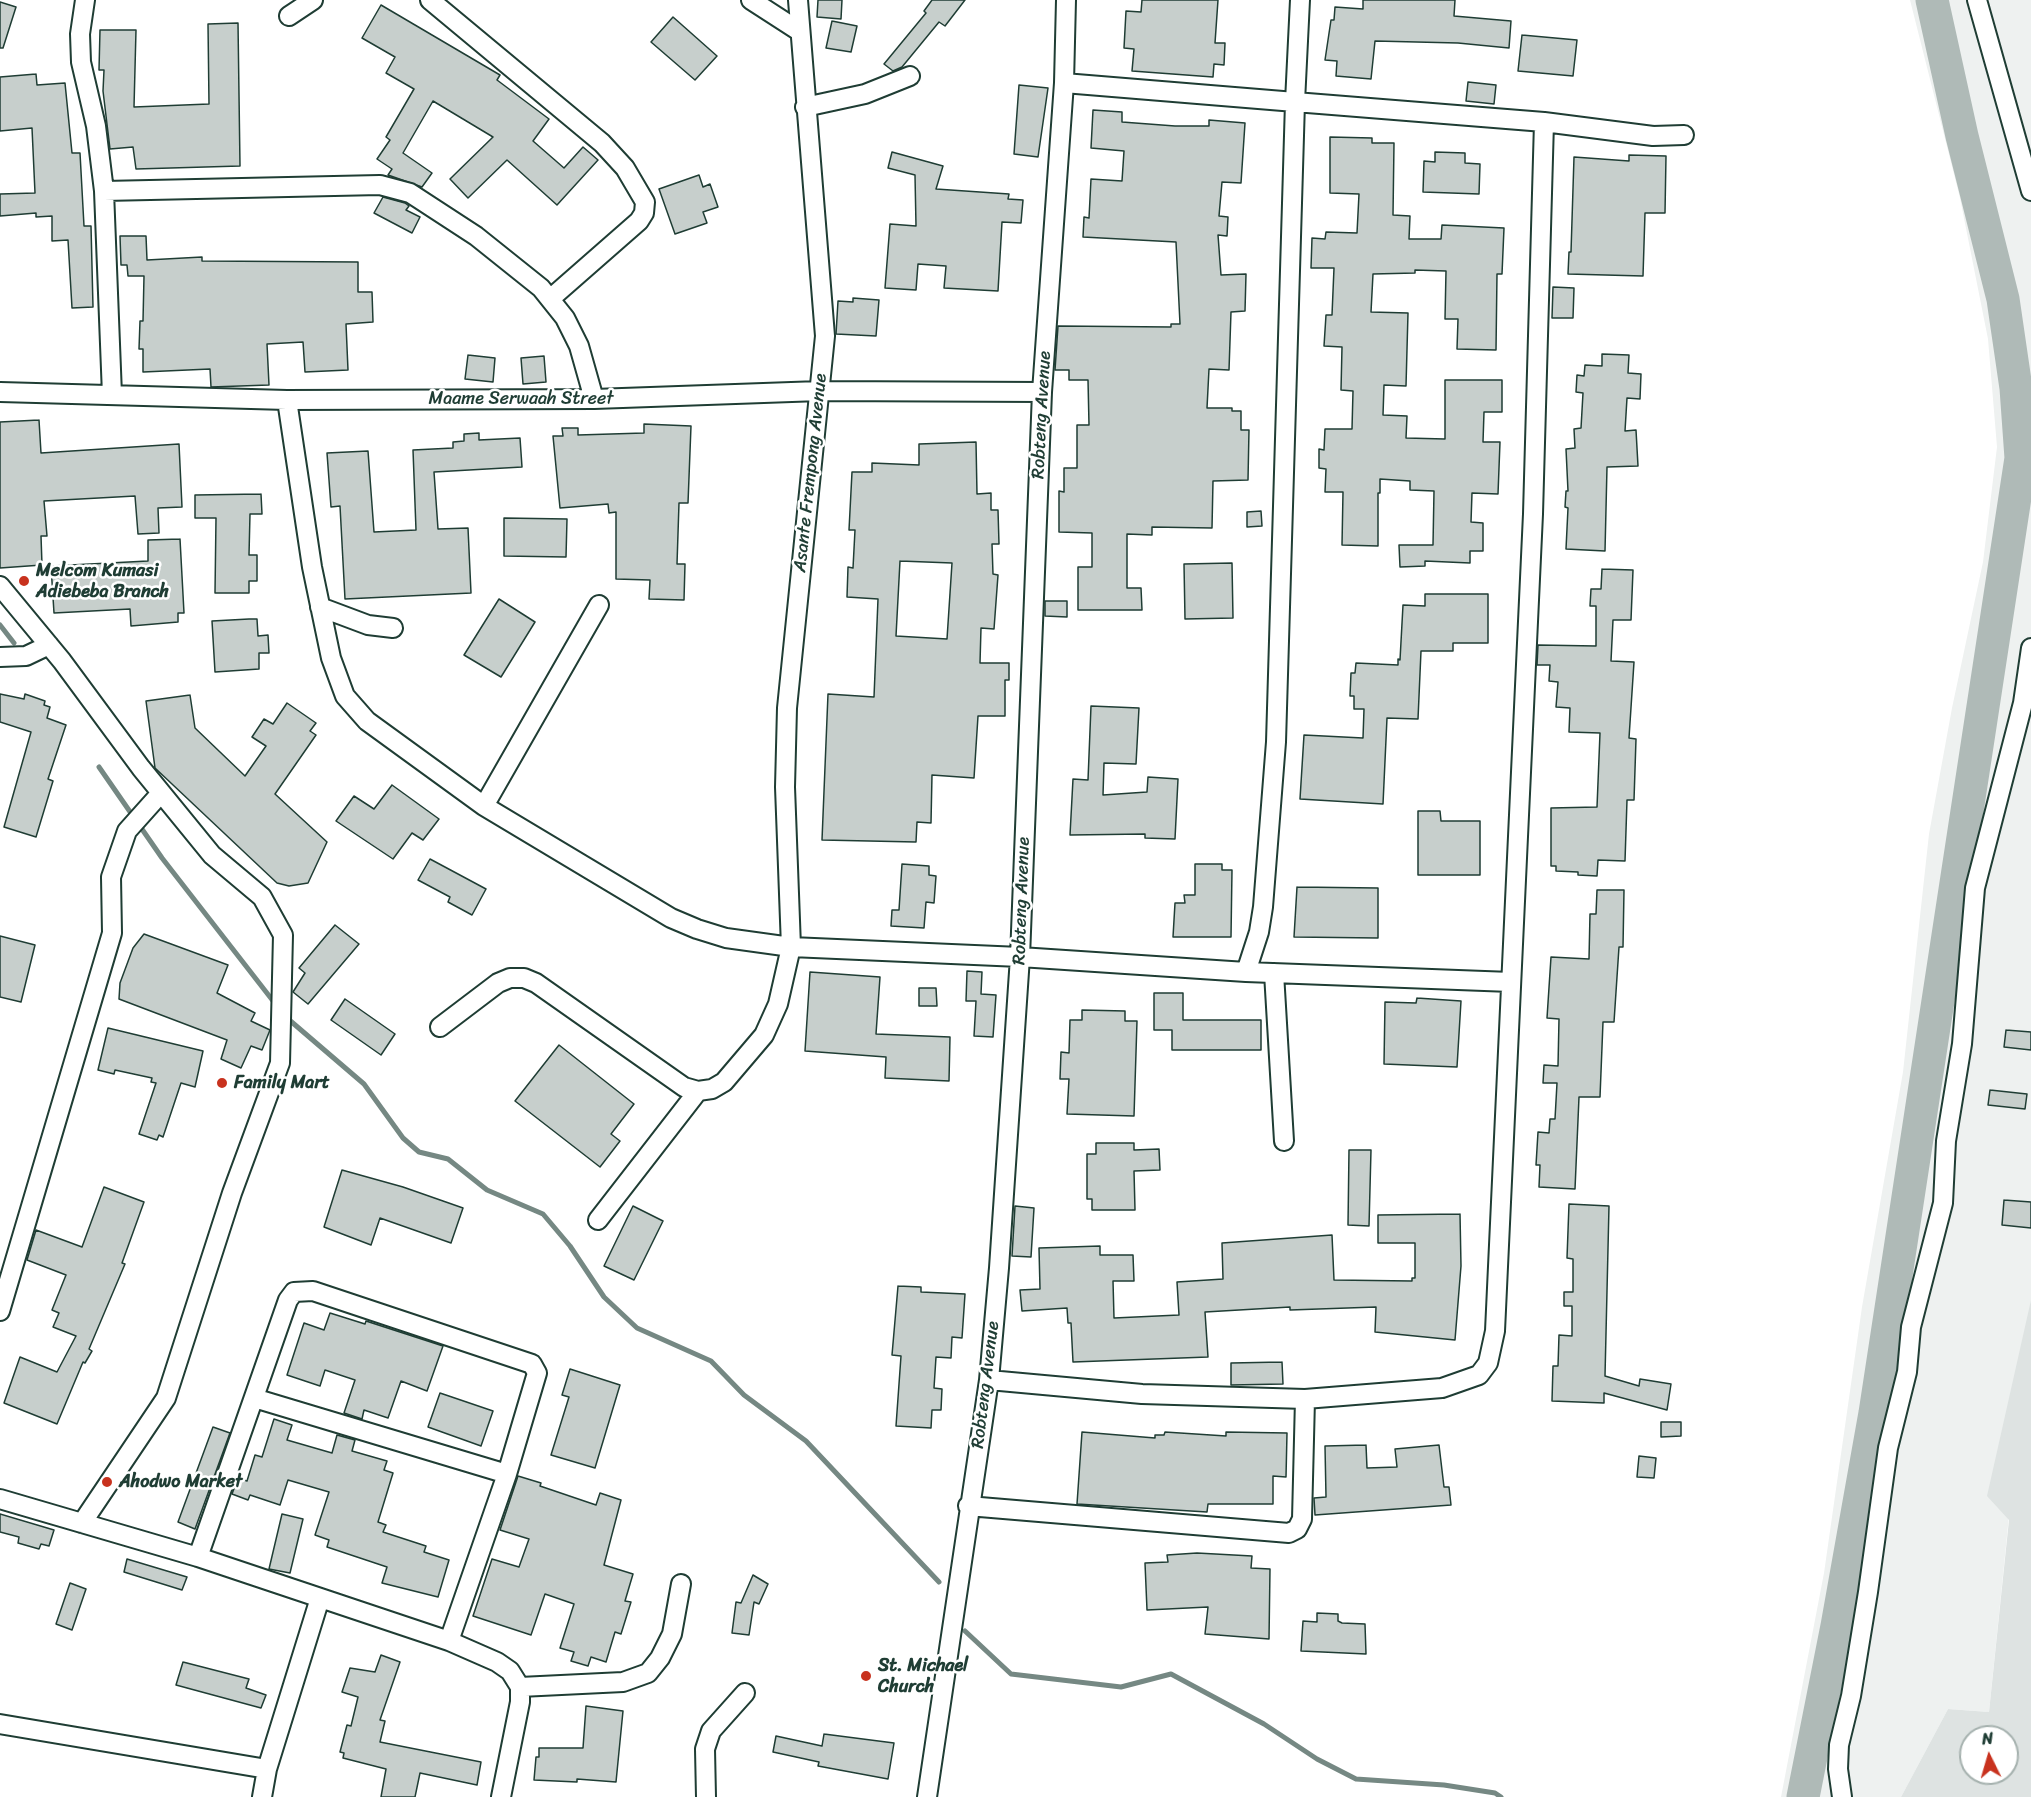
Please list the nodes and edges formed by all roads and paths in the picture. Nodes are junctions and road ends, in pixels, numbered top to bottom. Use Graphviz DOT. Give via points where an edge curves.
graph roads {
  1 [pos="85,0"];
  2 [pos="313,0"];
  3 [pos="430,0"];
  4 [pos="752,0"];
  5 [pos="798,0"];
  6 [pos="1066,0"];
  7 [pos="1300,0"];
  8 [pos="1977,0"];
  9 [pos="289,16"];
  10 [pos="799,31"];
  11 [pos="909,76"];
  12 [pos="1064,83"];
  13 [pos="1295,102"];
  14 [pos="805,107"];
  15 [pos="1544,122"];
  16 [pos="1684,135"];
  17 [pos="104,191"];
  18 [pos="2031,191"];
  19 [pos="550,299"];
  20 [pos="820,391"];
  21 [pos="0,392"];
  22 [pos="1042,392"];
  23 [pos="112,396"];
  24 [pos="594,399"];
  25 [pos="287,400"];
  26 [pos="0,586"];
  27 [pos="599,605"];
  28 [pos="320,607"];
  29 [pos="393,628"];
  30 [pos="49,645"];
  31 [pos="2031,648"];
  32 [pos="0,657"];
  33 [pos="161,793"];
  34 [pos="484,806"];
  35 [pos="790,947"];
  36 [pos="1020,957"];
  37 [pos="1246,972"];
  38 [pos="1274,973"];
  39 [pos="1510,981"];
  40 [pos="440,1027"];
  41 [pos="698,1091"];
  42 [pos="1284,1141"];
  43 [pos="598,1220"];
  44 [pos="0,1311"];
  45 [pos="989,1380"];
  46 [pos="254,1398"];
  47 [pos="1305,1399"];
  48 [pos="507,1474"];
  49 [pos="0,1499"];
  50 [pos="968,1506"];
  51 [pos="82,1523"];
  52 [pos="198,1557"];
  53 [pos="681,1584"];
  54 [pos="321,1599"];
  55 [pos="449,1641"];
  56 [pos="520,1687"];
  57 [pos="745,1693"];
  58 [pos="0,1724"];
  59 [pos="267,1769"];
  60 [pos="262,1797"];
  61 [pos="501,1797"];
  62 [pos="706,1797"];
  63 [pos="927,1797"];
  64 [pos="1842,1797"];
  1 -- 17 [label="street" via="81,62 96,126"];
  2 -- 9 [label="street"];
  3 -- 19 [label="street" via="602,143 624,168 645,202 639,221"];
  4 -- 10 [label="street"];
  5 -- 10 [label="street, Asante Frempong Avenue"];
  6 -- 12 [label="street, Robteng Avenue"];
  7 -- 13 [label="street"];
  8 -- 18 [label="street"];
  10 -- 14 [label="street, Asante Frempong Avenue"];
  11 -- 14 [label="street" via="865,94"];
  12 -- 13 [label="street"];
  12 -- 22 [label="street, Robteng Avenue"];
  13 -- 15 [label="street"];
  13 -- 37 [label="street" via="1276,742 1263,907"];
  14 -- 20 [label="street, Asante Frempong Avenue" via="825,321"];
  15 -- 16 [label="street" via="1653,136"];
  15 -- 39 [label="street" via="1533,514"];
  17 -- 19 [label="street" via="360,185 394,188 410,193 476,236 512,262"];
  17 -- 23 [label="street"];
  19 -- 24 [label="street" via="566,318 579,346"];
  20 -- 22 [label="street, Maame Serwaah Street"];
  20 -- 24 [label="street, Maame Serwaah Street"];
  20 -- 35 [label="street, Asante Frempong Avenue" via="787,708"];
  21 -- 23 [label="street, Maame Serwaah Street"];
  22 -- 36 [label="street, Robteng Avenue"];
  23 -- 25 [label="street, Maame Serwaah Street"];
  24 -- 25 [label="street, Maame Serwaah Street"];
  25 -- 28 [label="street"];
  26 -- 30 [label="street"];
  27 -- 34 [label="street"];
  28 -- 29 [label="street" via="363,623"];
  28 -- 34 [label="street" via="334,668 345,696 356,709"];
  30 -- 32 [label="street" via="26,657"];
  30 -- 33 [label="street"];
  31 -- 64 [label="street" via="2023,703 1975,888 1962,1044 1946,1141 1943,1203 1911,1327 1908,1372 1887,1448 1860,1638 1839,1745"];
  33 -- 44 [label="street" via="127,831 111,878 112,933"];
  33 -- 51 [label="street" via="212,855 262,897 283,934 280,1063 232,1193 166,1398"];
  34 -- 35 [label="street" via="671,918 726,938"];
  35 -- 36 [label="street"];
  35 -- 41 [label="street, Asante Frempong Avenue" via="778,1004 764,1035 724,1082"];
  36 -- 37 [label="street"];
  36 -- 45 [label="street, Robteng Avenue"];
  37 -- 38 [label="street"];
  38 -- 39 [label="street"];
  38 -- 42 [label="street"];
  39 -- 47 [label="street" via="1495,1332 1488,1363 1479,1375 1442,1389"];
  40 -- 41 [label="street" via="498,983 524,978 684,1087"];
  41 -- 43 [label="street"];
  45 -- 47 [label="street" via="1142,1394"];
  45 -- 50 [label="street, Robteng Avenue"];
  46 -- 48 [label="street"];
  46 -- 48 [label="street" via="288,1299 300,1290 314,1291 532,1364 537,1373"];
  46 -- 52 [label="street"];
  47 -- 50 [label="street" via="1302,1519 1297,1529 1289,1533"];
  48 -- 55 [label="street"];
  49 -- 51 [label="street"];
  50 -- 63 [label="street, Robteng Avenue"];
  51 -- 52 [label="street"];
  52 -- 54 [label="street"];
  53 -- 56 [label="street" via="672,1634 648,1673 623,1682"];
  54 -- 55 [label="street"];
  54 -- 59 [label="street"];
  55 -- 56 [label="street" via="497,1662 510,1671"];
  56 -- 61 [label="street"];
  57 -- 62 [label="street" via="711,1731 705,1749"];
  58 -- 59 [label="street"];
  59 -- 60 [label="street"];
}
